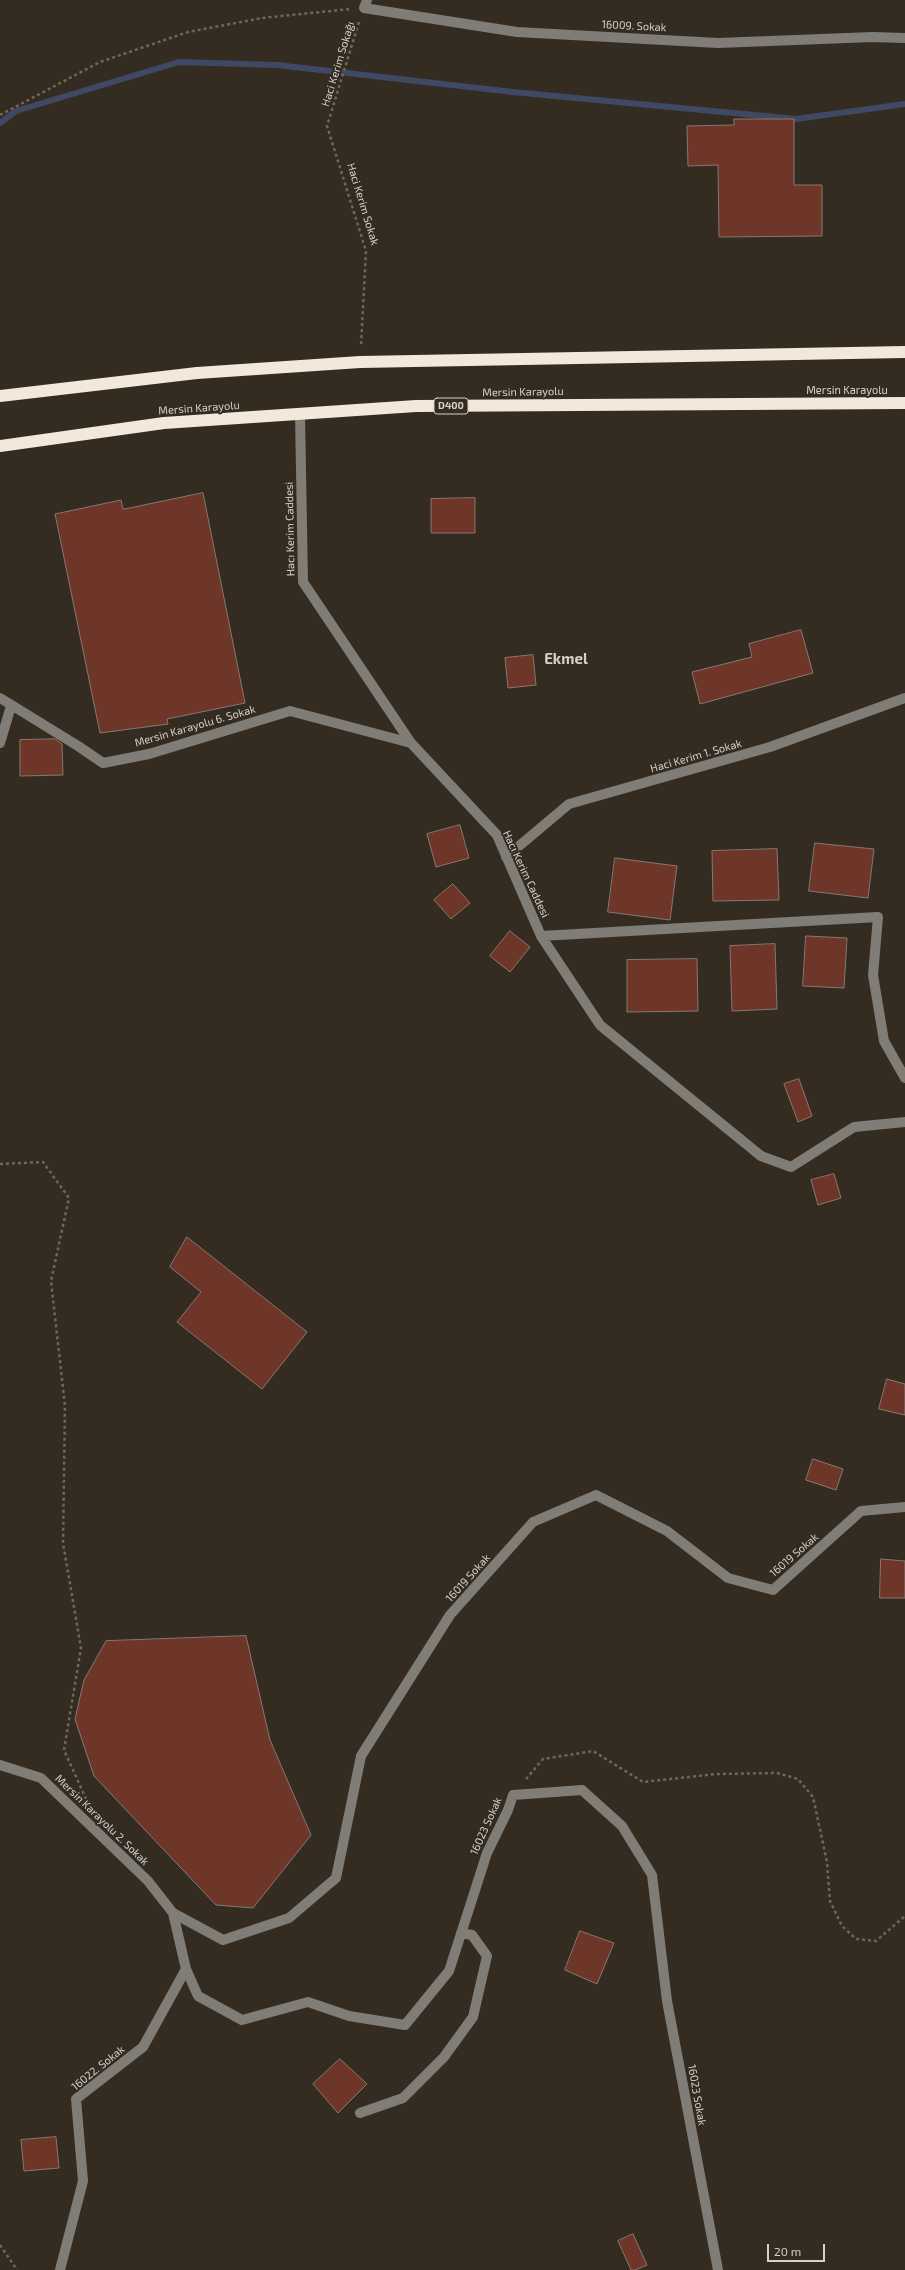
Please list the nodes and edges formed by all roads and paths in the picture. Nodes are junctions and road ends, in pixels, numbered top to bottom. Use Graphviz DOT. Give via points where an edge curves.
graph roads {
  1 [pos="365,4"];
  2 [pos="905,38"];
  3 [pos="0,114"];
  4 [pos="327,126"];
  5 [pos="905,352"];
  6 [pos="360,362"];
  7 [pos="0,396"];
  8 [pos="905,403"];
  9 [pos="300,414"];
  10 [pos="0,446"];
  11 [pos="0,698"];
  12 [pos="905,698"];
  13 [pos="11,706"];
  14 [pos="0,743"];
  15 [pos="411,743"];
  16 [pos="506,857"];
  17 [pos="541,936"];
  18 [pos="905,1078"];
  19 [pos="905,1122"];
  20 [pos="0,1164"];
  21 [pos="905,1507"];
  22 [pos="0,1765"];
  23 [pos="513,1795"];
  24 [pos="87,1801"];
  25 [pos="172,1913"];
  26 [pos="905,1916"];
  27 [pos="461,1932"];
  28 [pos="186,1969"];
  29 [pos="360,2113"];
  30 [pos="0,2245"];
  31 [pos="16,2270"];
  32 [pos="60,2270"];
  33 [pos="718,2270"];
  1 -- 2 [label="street, 16009. Sokak" via="517,32 703,42"];
  1 -- 3 [label="path" via="262,18 188,32 100,62"];
  1 -- 4 [label="path, Haci Kerim Sokağı"];
  4 -- 6 [label="path, Haci Kerim Sokak" via="366,250"];
  5 -- 6 [label="highway"];
  6 -- 7 [label="highway" via="197,373"];
  8 -- 9 [label="highway, Mersin Karayolu / D400" via="416,406"];
  9 -- 10 [label="highway, Mersin Karayolu / D400" via="164,423"];
  9 -- 15 [label="street, Hacı Kerim Caddesi" via="303,582"];
  11 -- 13 [label="street, Mersin Karayolu 6. Sokak"];
  12 -- 16 [label="street, Haci Kerim 1. Sokak" via="770,747 569,804"];
  13 -- 14 [label="street"];
  13 -- 15 [label="street, Mersin Karayolu 6. Sokak" via="103,763 149,754 290,711"];
  15 -- 16 [label="street, Hacı Kerim Caddesi" via="496,835"];
  16 -- 17 [label="street, Hacı Kerim Caddesi"];
  17 -- 18 [label="street" via="878,917 874,983 884,1041"];
  17 -- 19 [label="street, Hacı Kerim Caddesi" via="600,1025 761,1156 791,1167 854,1127"];
  20 -- 24 [label="path" via="43,1162 69,1198 51,1281 65,1406 63,1543 81,1648 64,1750"];
  21 -- 25 [label="street, 16019 Sokak" via="861,1511 772,1590 728,1578 667,1531 596,1495 533,1522 450,1615 361,1756 336,1878 289,1918 223,1940"];
  22 -- 25 [label="street, Mersin Karayolu 2. Sokak" via="41,1778 148,1881"];
  23 -- 26 [label="path" via="543,1759 593,1751 643,1782 724,1774 777,1773 798,1779 813,1797 827,1862 830,1901 842,1926 856,1939 876,1941"];
  23 -- 27 [label="street, 16023 Sokak" via="486,1853"];
  23 -- 33 [label="street, 16023 Sokak" via="582,1790 622,1826 652,1875 667,2001"];
  25 -- 28 [label="street, 16023 Sokak"];
  27 -- 28 [label="street, 16023 Sokak" via="449,1971 405,2025 349,2016 308,2002 242,2020 198,1996"];
  27 -- 29 [label="street" via="472,1935 487,1956 473,2017 444,2057 403,2098"];
  28 -- 32 [label="street, 16022. Sokak" via="143,2047 76,2099 83,2181"];
  30 -- 31 [label="path"];
}
